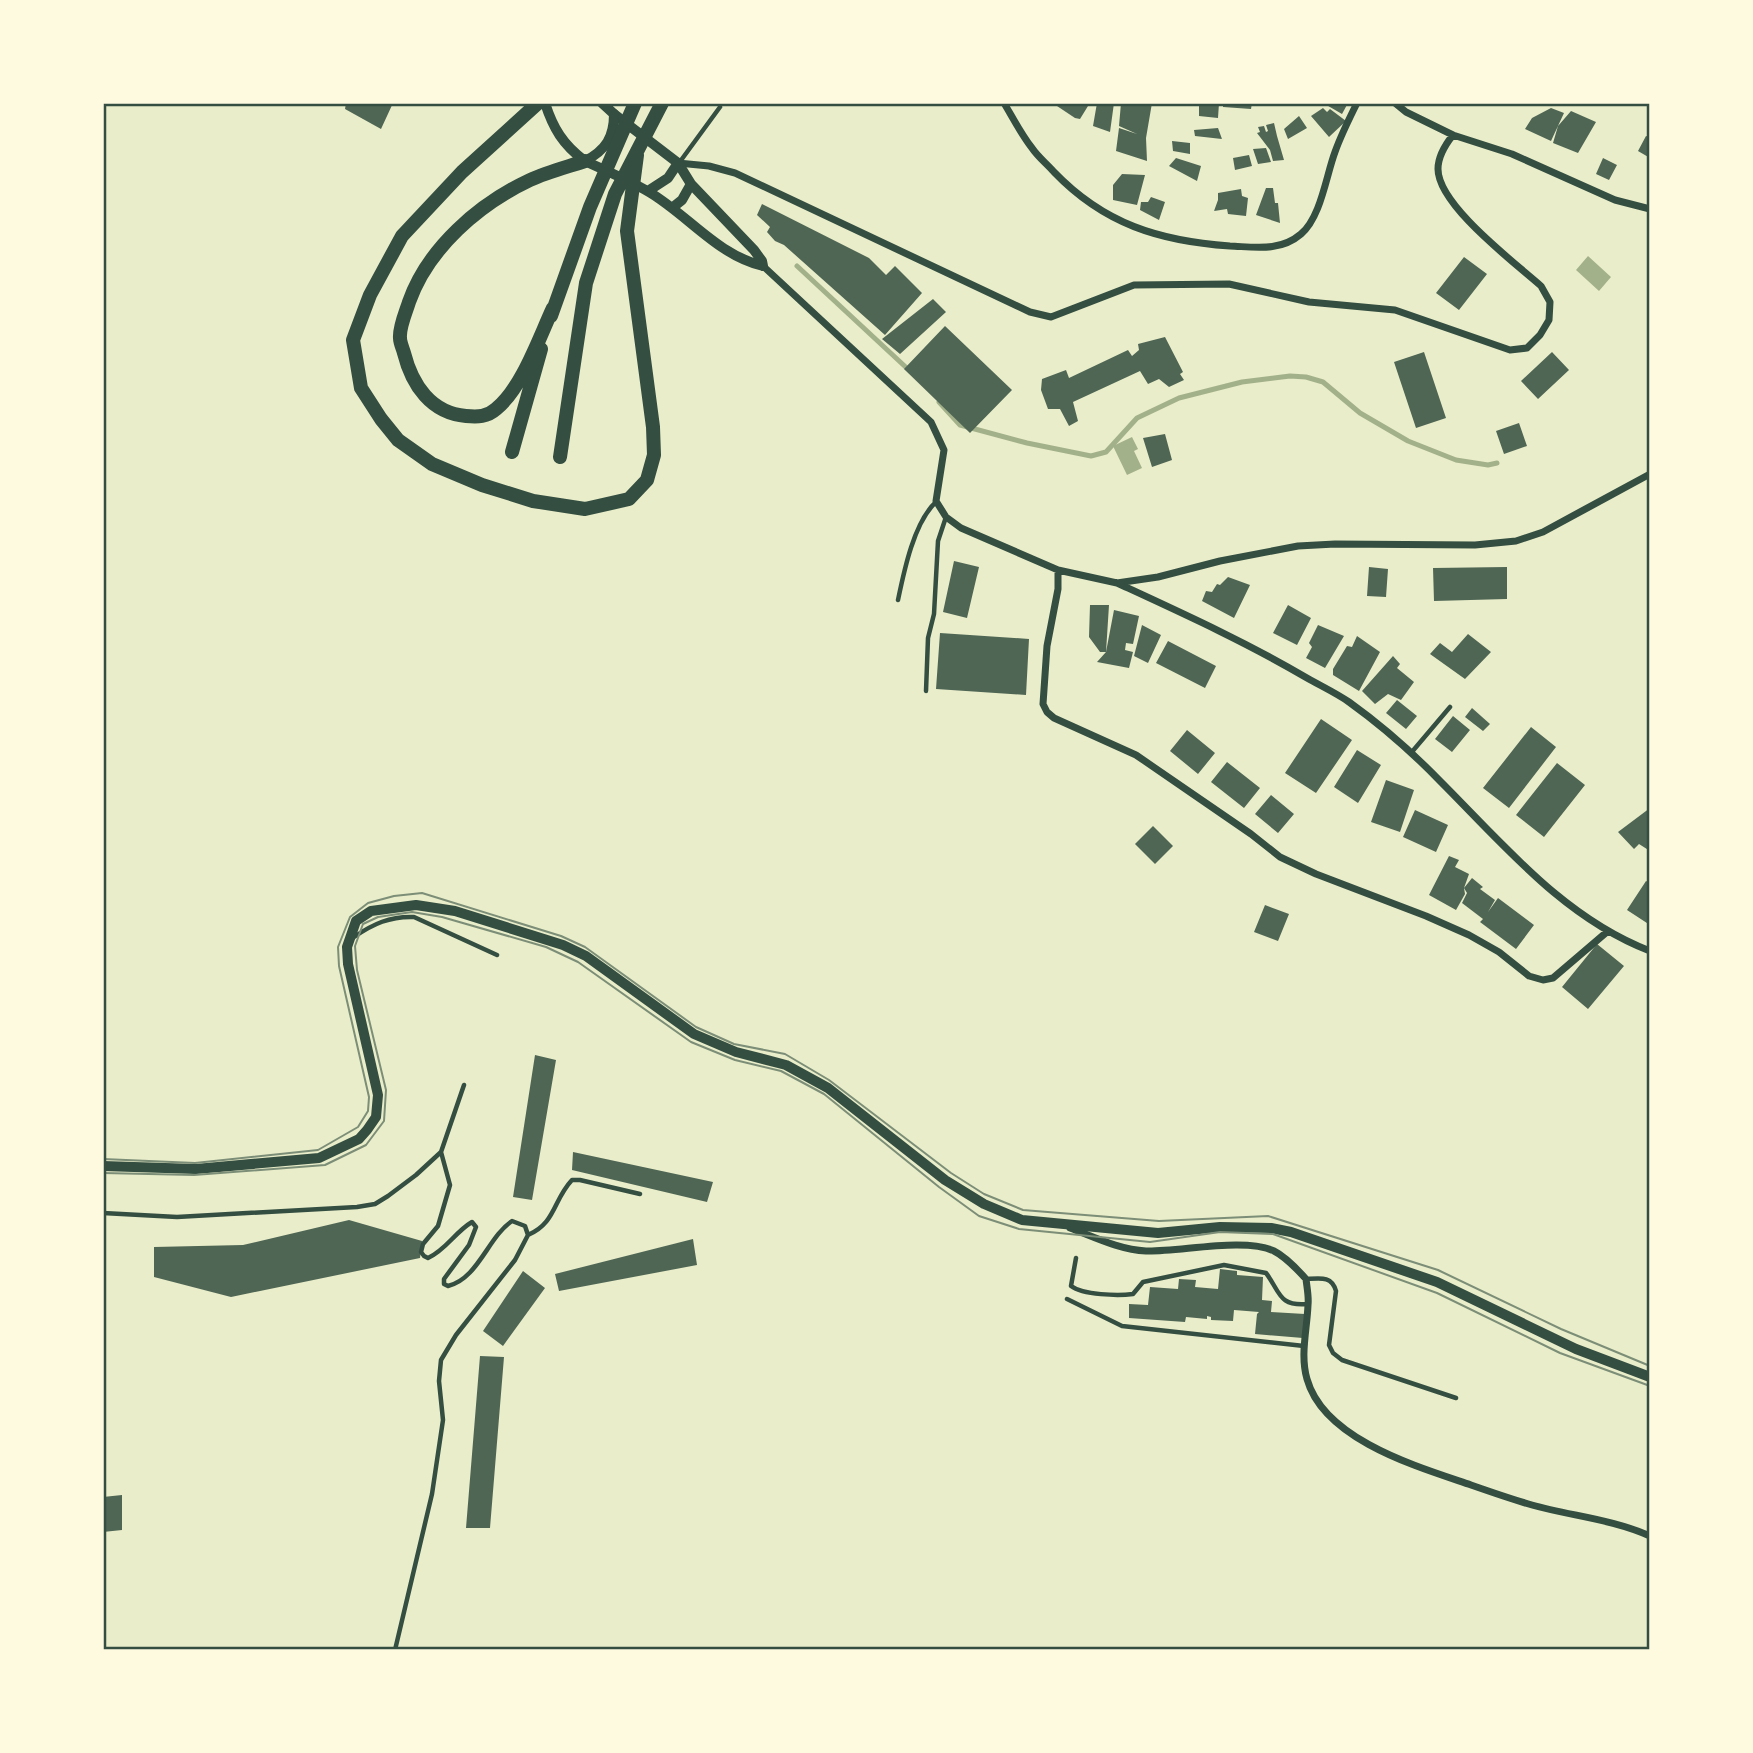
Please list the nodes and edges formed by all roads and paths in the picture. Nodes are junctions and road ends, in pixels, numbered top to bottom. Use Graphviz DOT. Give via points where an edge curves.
graph roads {
  1 [pos="538,103"];
  2 [pos="545,103"];
  3 [pos="601,103"];
  4 [pos="635,103"];
  5 [pos="662,103"];
  6 [pos="1004,103"];
  7 [pos="1357,103"];
  8 [pos="1395,103"];
  9 [pos="720,107"];
  10 [pos="614,114"];
  11 [pos="1453,135"];
  12 [pos="637,155"];
  13 [pos="585,161"];
  14 [pos="678,163"];
  15 [pos="691,184"];
  16 [pos="648,191"];
  17 [pos="672,208"];
  18 [pos="1650,208"];
  19 [pos="762,266"];
  20 [pos="553,308"];
  21 [pos="512,453"];
  22 [pos="560,457"];
  23 [pos="1650,474"];
  24 [pos="936,501"];
  25 [pos="946,517"];
  26 [pos="1058,570"];
  27 [pos="1117,583"];
  28 [pos="898,600"];
  29 [pos="926,691"];
  30 [pos="1450,708"];
  31 [pos="1410,753"];
  32 [pos="1608,931"];
  33 [pos="350,939"];
  34 [pos="1650,951"];
  35 [pos="497,955"];
  36 [pos="464,1085"];
  37 [pos="442,1152"];
  38 [pos="103,1166"];
  39 [pos="640,1194"];
  40 [pos="103,1213"];
  41 [pos="1060,1224"];
  42 [pos="528,1235"];
  43 [pos="1076,1258"];
  44 [pos="1306,1279"];
  45 [pos="1067,1299"];
  46 [pos="1308,1304"];
  47 [pos="1304,1346"];
  48 [pos="1650,1377"];
  49 [pos="1456,1398"];
  50 [pos="1650,1536"];
  51 [pos="395,1650"];
  1 -- 12 [label="highway" via="462,172 402,236 370,295 353,340 361,388 380,419 398,440 432,464 533,501 585,509 629,499 647,480 654,455 653,427 627,231"];
  2 -- 13 [label="main road" via="557,134"];
  3 -- 10 [label="main road"];
  4 -- 20 [label="highway"];
  5 -- 12 [label="highway"];
  6 -- 7 [label="street" via="1032,149 1070,188 1106,215 1160,237 1272,248 1304,232"];
  8 -- 11 [label="street"];
  9 -- 14 [label="lane"];
  10 -- 13 [label="main road" via="606,147"];
  10 -- 14 [label="street"];
  11 -- 14 [label="street" via="1444,147 1438,170 1453,206 1541,286 1550,302 1549,320 1527,348 1510,350 1395,310 1318,303 1229,284 1134,285 1051,317 1030,312 735,173"];
  11 -- 18 [label="street" via="1512,154 1615,200"];
  12 -- 22 [label="highway" via="615,194 586,283"];
  13 -- 16 [label="street"];
  13 -- 20 [label="highway" via="498,197 437,253 417,280 400,337 410,376 443,411 482,417 496,410 514,390"];
  14 -- 15 [label="street"];
  14 -- 16 [label="street" via="668,178"];
  15 -- 17 [label="street"];
  15 -- 19 [label="street" via="754,250"];
  16 -- 17 [label="street"];
  17 -- 19 [label="street" via="717,244"];
  19 -- 24 [label="street" via="931,422 944,450"];
  20 -- 21 [label="highway"];
  23 -- 27 [label="street" via="1543,532 1516,541 1298,546"];
  24 -- 25 [label="street"];
  24 -- 28 [label="lane" via="925,512"];
  25 -- 26 [label="street" via="961,528"];
  25 -- 29 [label="lane" via="937,541"];
  26 -- 27 [label="street"];
  26 -- 32 [label="street" via="1043,704 1054,718 1136,755 1280,857 1469,935 1529,975 1553,978"];
  27 -- 31 [label="street" via="1280,662 1348,702"];
  30 -- 31 [label="lane"];
  31 -- 32 [label="street" via="1502,846 1567,904"];
  32 -- 34 [label="street"];
  33 -- 35 [label="lane" via="373,924 414,917"];
  33 -- 38 [label="street" via="348,964 378,1095 376,1117 359,1139 319,1158 196,1169"];
  33 -- 41 [label="street" via="356,921 371,911 416,905 455,911 563,945 586,956 694,1034 736,1052 786,1065 828,1088 913,1157 975,1199 1022,1220"];
  36 -- 37 [label="lane"];
  37 -- 40 [label="lane" via="374,1204 177,1217"];
  37 -- 42 [label="lane" via="450,1185 438,1226 421,1252 428,1258 437,1254 466,1226 472,1222 476,1227 444,1284 454,1285 469,1272 508,1223 519,1223"];
  39 -- 42 [label="lane" via="572,1180 547,1222"];
  41 -- 44 [label="street" via="1144,1251 1263,1247 1277,1252"];
  41 -- 48 [label="street" via="1158,1233 1220,1227 1291,1232 1437,1282 1576,1349"];
  42 -- 51 [label="lane" via="441,1360 443,1420 432,1494"];
  43 -- 46 [label="lane" via="1071,1286 1078,1290 1133,1294 1143,1282 1224,1265 1266,1273 1286,1301"];
  44 -- 46 [label="street"];
  44 -- 49 [label="lane" via="1328,1279 1334,1285 1329,1345 1336,1356"];
  45 -- 47 [label="lane" via="1122,1326"];
  46 -- 47 [label="street"];
  47 -- 50 [label="street" via="1307,1380 1320,1405 1338,1424 1376,1449 1533,1506"];
}
